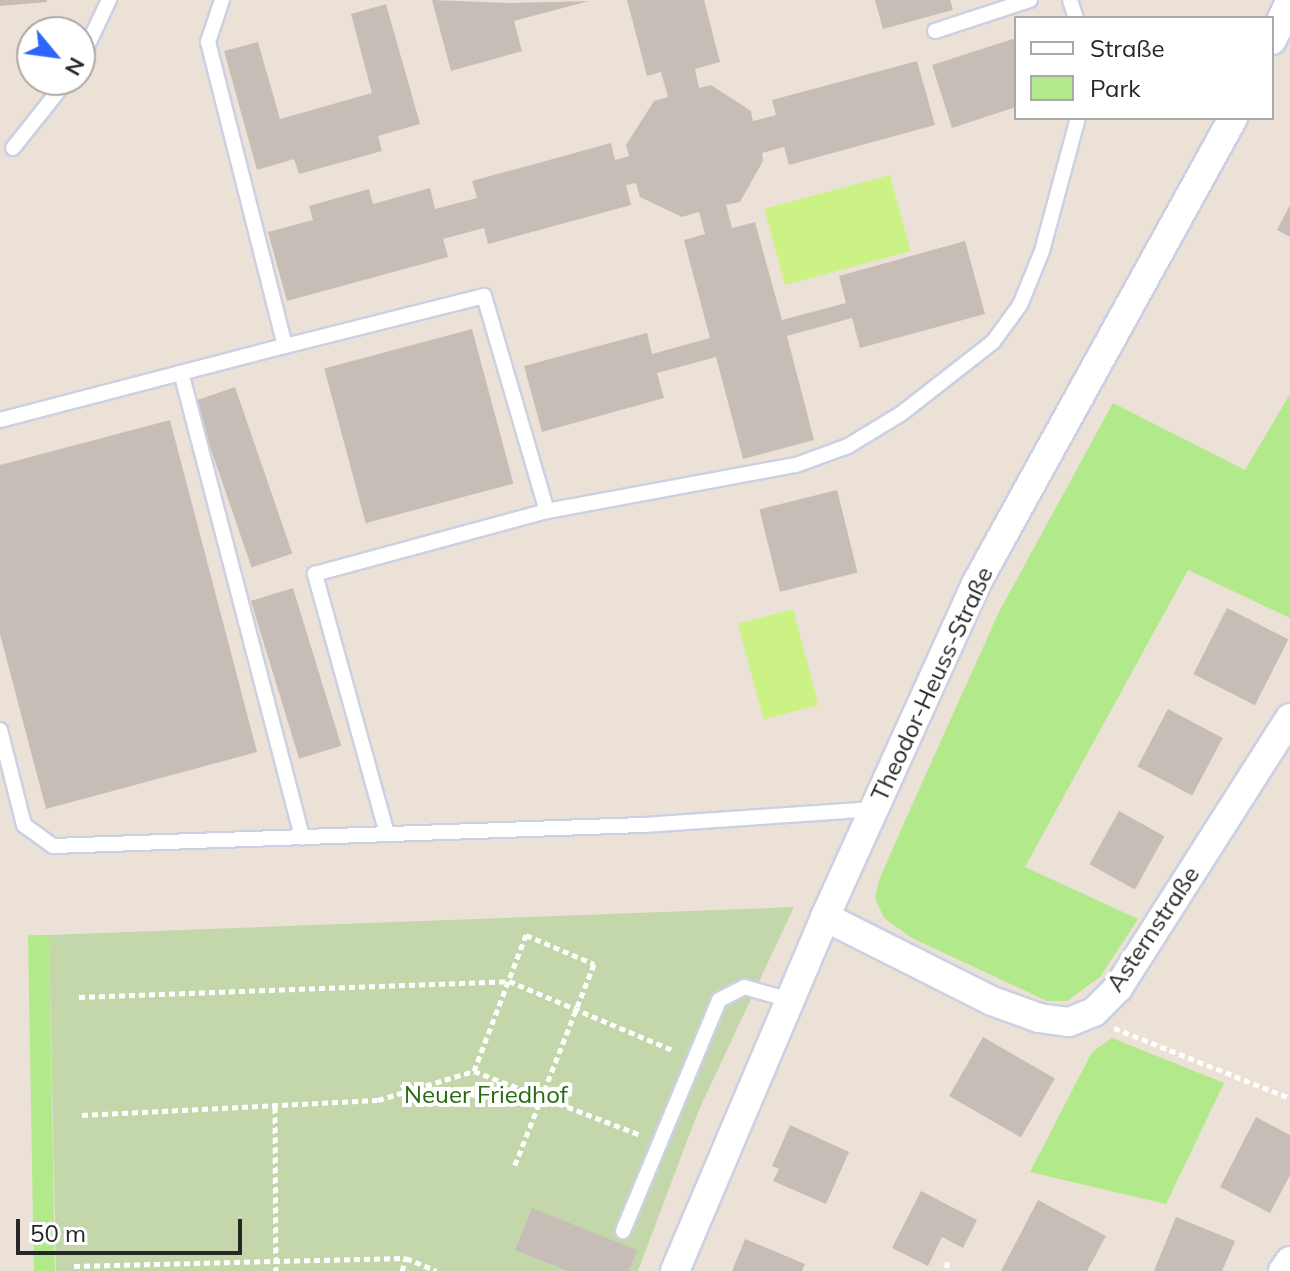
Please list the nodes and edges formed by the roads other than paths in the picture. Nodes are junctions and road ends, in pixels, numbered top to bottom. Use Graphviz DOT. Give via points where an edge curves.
graph roads {
  1 [pos="109,0"];
  2 [pos="222,0"];
  3 [pos="1030,0"];
  4 [pos="1290,2"];
  5 [pos="96,27"];
  6 [pos="935,31"];
  7 [pos="1274,36"];
  8 [pos="54,96"];
  9 [pos="1077,120"];
  10 [pos="1232,120"];
  11 [pos="13,148"];
  12 [pos="285,346"];
  13 [pos="182,376"];
  14 [pos="0,420"];
  15 [pos="547,511"];
  16 [pos="1290,718"];
  17 [pos="0,730"];
  18 [pos="874,809"];
  19 [pos="387,834"];
  20 [pos="302,838"];
  21 [pos="825,917"];
  22 [pos="790,1000"];
  23 [pos="623,1231"];
  24 [pos="1290,1261"];
  25 [pos="675,1271"];
  26 [pos="1283,1271"];
  1 -- 5 [label="lane"];
  2 -- 12 [label="lane" via="208,42"];
  3 -- 6 [label="lane"];
  4 -- 7 [label="street"];
  8 -- 11 [label="lane"];
  9 -- 15 [label="lane" via="1042,251 1020,305 993,342 952,378 848,446 796,465"];
  10 -- 18 [label="street, Theodor-Heuss-Straße" via="976,584"];
  12 -- 13 [label="lane"];
  12 -- 15 [label="lane" via="484,296"];
  13 -- 14 [label="lane"];
  13 -- 20 [label="lane"];
  15 -- 19 [label="lane" via="315,574"];
  16 -- 21 [label="street, Asternstraße" via="1118,988 1094,1012 1069,1022 1039,1018 992,1001"];
  17 -- 20 [label="lane" via="24,825 53,846"];
  18 -- 19 [label="lane" via="761,819"];
  18 -- 21 [label="street, Theodor-Heuss-Straße"];
  19 -- 20 [label="lane"];
  21 -- 22 [label="street, Theodor-Heuss-Straße"];
  22 -- 23 [label="lane" via="744,987 719,1000"];
  22 -- 25 [label="street, Theodor-Heuss-Straße"];
  24 -- 26 [label="street"];
}
